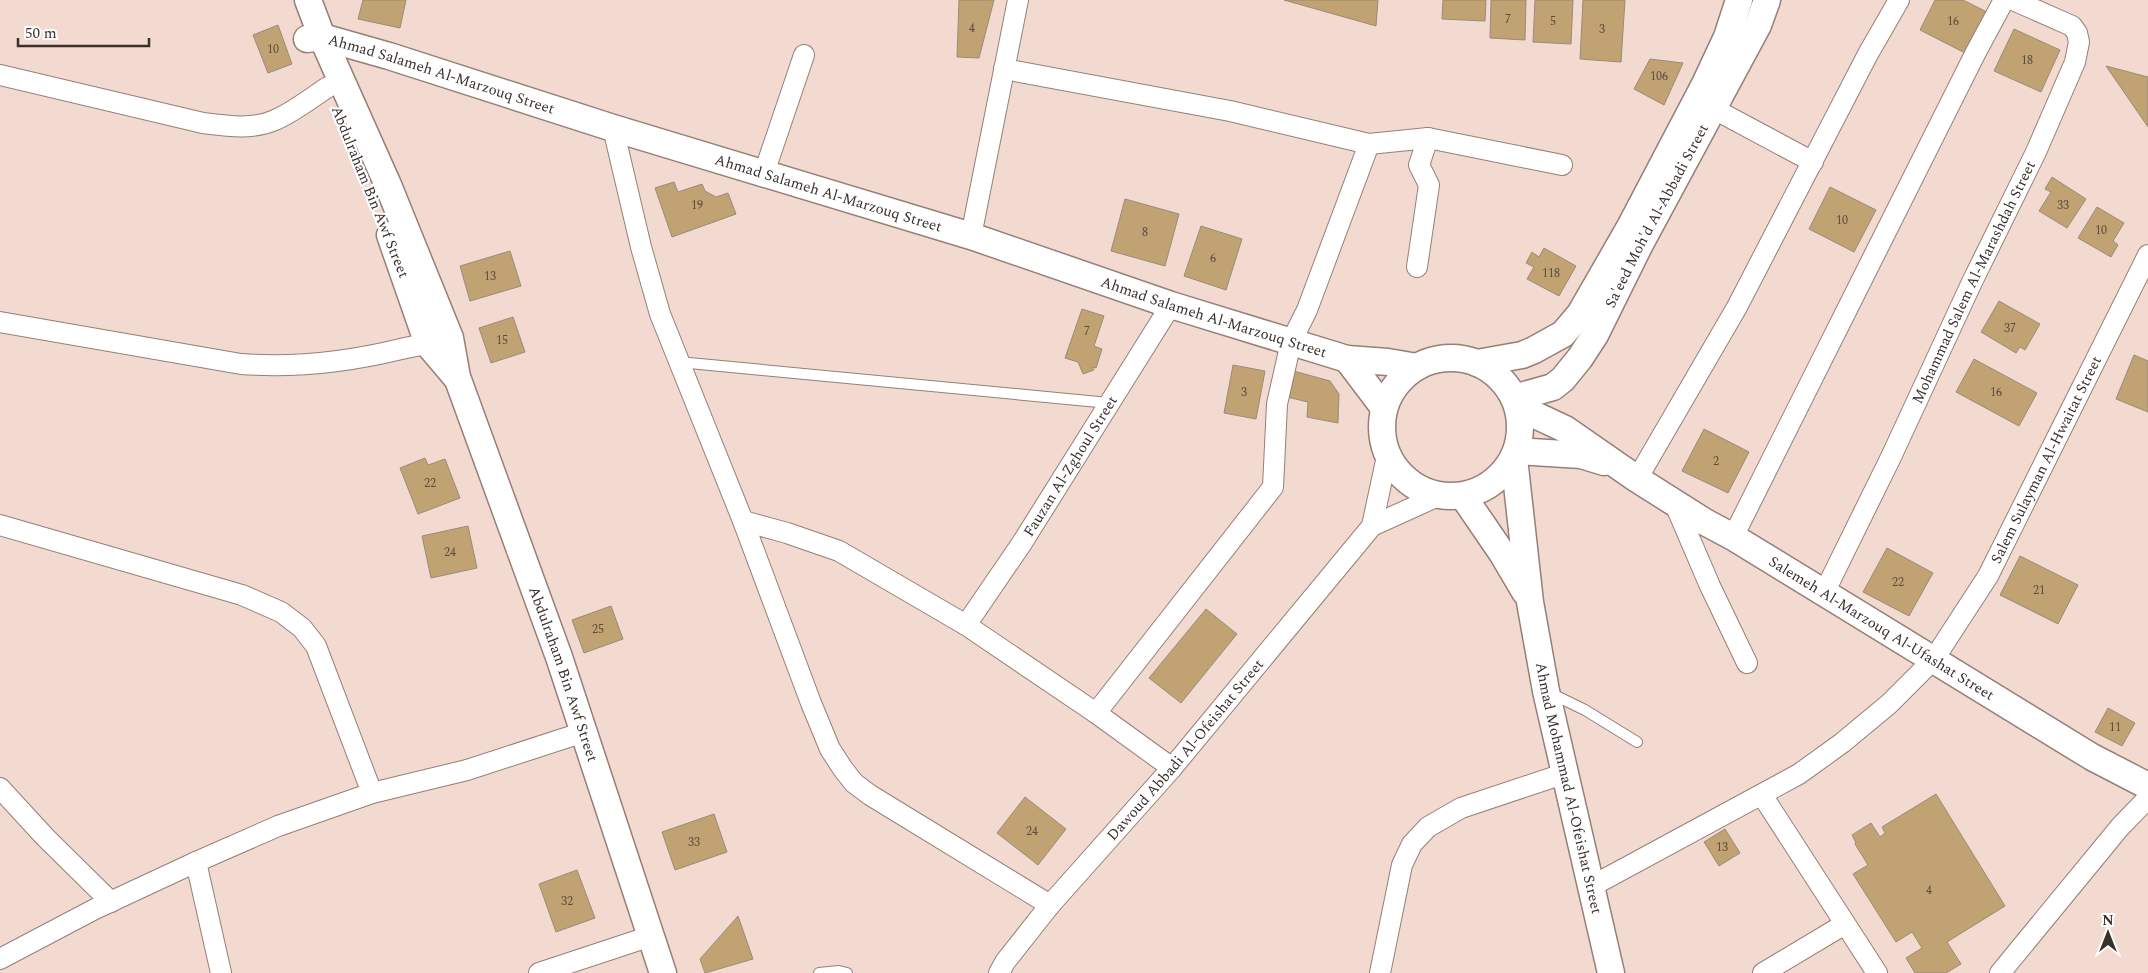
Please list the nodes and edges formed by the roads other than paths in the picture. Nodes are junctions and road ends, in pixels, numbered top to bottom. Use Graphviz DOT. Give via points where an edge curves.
graph roads {
  1 [pos="292,0"];
  2 [pos="308,0"];
  3 [pos="1018,0"];
  4 [pos="1739,0"];
  5 [pos="1768,0"];
  6 [pos="1899,0"];
  7 [pos="2004,0"];
  8 [pos="2013,0"];
  9 [pos="315,38"];
  10 [pos="804,55"];
  11 [pos="1004,69"];
  12 [pos="0,74"];
  13 [pos="328,87"];
  14 [pos="1714,109"];
  15 [pos="613,128"];
  16 [pos="1428,138"];
  17 [pos="1369,144"];
  18 [pos="1813,162"];
  19 [pos="1562,165"];
  20 [pos="764,173"];
  21 [pos="971,236"];
  22 [pos="2147,258"];
  23 [pos="1417,267"];
  24 [pos="1171,305"];
  25 [pos="0,322"];
  26 [pos="439,341"];
  27 [pos="1291,342"];
  28 [pos="1347,359"];
  29 [pos="679,362"];
  30 [pos="1477,363"];
  31 [pos="1417,367"];
  32 [pos="1109,403"];
  33 [pos="1516,403"];
  34 [pos="1384,408"];
  35 [pos="1515,455"];
  36 [pos="1387,456"];
  37 [pos="1627,473"];
  38 [pos="1450,496"];
  39 [pos="1674,502"];
  40 [pos="743,521"];
  41 [pos="0,525"];
  42 [pos="1372,526"];
  43 [pos="1733,537"];
  44 [pos="1824,593"];
  45 [pos="1530,602"];
  46 [pos="966,626"];
  47 [pos="1934,659"];
  48 [pos="1747,664"];
  49 [pos="1546,691"];
  50 [pos="1096,713"];
  51 [pos="584,732"];
  52 [pos="1638,742"];
  53 [pos="1172,768"];
  54 [pos="1566,773"];
  55 [pos="2148,786"];
  56 [pos="0,788"];
  57 [pos="372,793"];
  58 [pos="1762,795"];
  59 [pos="2148,798"];
  60 [pos="196,862"];
  61 [pos="1592,886"];
  62 [pos="111,902"];
  63 [pos="1050,905"];
  64 [pos="1845,924"];
  65 [pos="651,936"];
  66 [pos="0,959"];
  67 [pos="221,973"];
  68 [pos="539,973"];
  69 [pos="663,973"];
  70 [pos="819,973"];
  71 [pos="847,973"];
  72 [pos="999,973"];
  73 [pos="1380,973"];
  74 [pos="1611,973"];
  75 [pos="1763,973"];
  76 [pos="1877,973"];
  77 [pos="2000,973"];
  1 -- 9 [label="street, Abdulraham Bin Awf Street"];
  2 -- 9 [label="street, Abdulraham Bin Awf Street"];
  3 -- 11 [label="street"];
  4 -- 30 [label="street, Sa'eed Moh'd Al-Abbadi Street" via="1727,37 1705,84 1580,314 1563,334 1534,350"];
  5 -- 14 [label="street, Sa'eed Moh'd Al-Abbadi Street"];
  6 -- 18 [label="street"];
  7 -- 43 [label="street"];
  8 -- 44 [label="street, Mohammad Salem Al-Marashdah Street" via="2072,26 2079,42 2075,62 2036,152"];
  9 -- 13 [label="street, Abdulraham Bin Awf Street"];
  9 -- 15 [label="street, Ahmad Salameh Al-Marzouq Street"];
  9 -- 26 [label="street, Abdulraham Bin Awf Street" via="388,185"];
  10 -- 20 [label="street"];
  11 -- 17 [label="street" via="1230,111"];
  11 -- 21 [label="street"];
  12 -- 13 [label="street" via="232,126 275,120"];
  13 -- 26 [label="street, Abdulraham Bin Awf Street"];
  14 -- 18 [label="street"];
  14 -- 33 [label="street, Sa'eed Moh'd Al-Abbadi Street" via="1580,358 1564,379 1553,387"];
  15 -- 20 [label="street, Ahmad Salameh Al-Marzouq Street"];
  15 -- 29 [label="street" via="660,314"];
  16 -- 17 [label="street"];
  16 -- 19 [label="street"];
  16 -- 23 [label="street" via="1419,165 1429,185"];
  17 -- 27 [label="street" via="1307,310"];
  18 -- 37 [label="street" via="1737,307"];
  20 -- 21 [label="street, Ahmad Salameh Al-Marzouq Street"];
  21 -- 24 [label="street, Ahmad Salameh Al-Marzouq Street"];
  22 -- 47 [label="street, Salem Sulayman Al-Hwaitat Street" via="1988,576"];
  24 -- 27 [label="street, Ahmad Salameh Al-Marzouq Street"];
  24 -- 32 [label="street, Fauzan Al-Zghoul Street"];
  25 -- 26 [label="street" via="241,364 275,367 348,360"];
  26 -- 51 [label="street, Abdulraham Bin Awf Street" via="457,378"];
  27 -- 28 [label="street, Ahmad Salameh Al-Marzouq Street"];
  27 -- 50 [label="street" via="1277,404 1273,486"];
  28 -- 31 [label="street, Ahmad Salameh Al-Marzouq Street"];
  28 -- 34 [label="street, Ahmad Salameh Al-Marzouq Street"];
  29 -- 32 [label="lane"];
  29 -- 40 [label="street"];
  30 -- 31 [label="street" via="1446,358"];
  30 -- 33 [label="street" via="1499,377"];
  31 -- 34 [label="street" via="1396,384"];
  32 -- 46 [label="street, Fauzan Al-Zghoul Street"];
  33 -- 35 [label="street" via="1521,422"];
  33 -- 37 [label="street, Salemeh Al-Marzouq Al-Ufashat Street" via="1565,429"];
  34 -- 36 [label="street" via="1382,438"];
  35 -- 37 [label="street, Salemeh Al-Marzouq Al-Ufashat Street" via="1581,455"];
  35 -- 38 [label="street" via="1498,479 1488,486"];
  35 -- 45 [label="street, Ahmad Mohammad Al-Ofeishat Street"];
  36 -- 38 [label="street" via="1412,485 1424,492"];
  36 -- 42 [label="street, Dawoud Abbadi Al-Ofeishat Street"];
  37 -- 39 [label="street, Salemeh Al-Marzouq Al-Ufashat Street"];
  38 -- 42 [label="street, Dawoud Abbadi Al-Ofeishat Street"];
  38 -- 45 [label="street, Ahmad Mohammad Al-Ofeishat Street" via="1502,553"];
  39 -- 43 [label="street, Salemeh Al-Marzouq Al-Ufashat Street"];
  39 -- 48 [label="street"];
  40 -- 46 [label="street" via="839,552"];
  40 -- 63 [label="street" via="811,703 842,769 870,795"];
  41 -- 57 [label="street" via="242,595 281,612 302,628 316,646"];
  42 -- 53 [label="street, Dawoud Abbadi Al-Ofeishat Street"];
  43 -- 44 [label="street, Salemeh Al-Marzouq Al-Ufashat Street"];
  44 -- 47 [label="street, Salemeh Al-Marzouq Al-Ufashat Street"];
  45 -- 49 [label="street, Ahmad Mohammad Al-Ofeishat Street"];
  46 -- 50 [label="street"];
  47 -- 55 [label="street, Salemeh Al-Marzouq Al-Ufashat Street" via="2076,748"];
  47 -- 58 [label="street, Salem Sulayman Al-Hwaitat Street" via="1889,704 1842,743 1799,774"];
  49 -- 52 [label="lane" via="1586,710"];
  49 -- 54 [label="street, Ahmad Mohammad Al-Ofeishat Street"];
  50 -- 53 [label="street"];
  51 -- 57 [label="street" via="467,770"];
  51 -- 65 [label="street, Abdulraham Bin Awf Street"];
  53 -- 63 [label="street, Dawoud Abbadi Al-Ofeishat Street"];
  54 -- 61 [label="street, Ahmad Mohammad Al-Ofeishat Street"];
  54 -- 73 [label="street" via="1462,808 1428,827 1412,844 1402,865"];
  56 -- 62 [label="street"];
  57 -- 60 [label="street" via="278,826"];
  58 -- 61 [label="street, Salem Sulayman Al-Hwaitat Street"];
  58 -- 64 [label="street"];
  59 -- 77 [label="street" via="2120,827"];
  60 -- 62 [label="street"];
  60 -- 67 [label="street"];
  61 -- 74 [label="street, Ahmad Mohammad Al-Ofeishat Street"];
  62 -- 66 [label="street"];
  63 -- 72 [label="street, Dawoud Abbadi Al-Ofeishat Street"];
  64 -- 75 [label="street"];
  64 -- 76 [label="street"];
  65 -- 68 [label="street"];
  65 -- 69 [label="street, Abdulraham Bin Awf Street"];
  70 -- 71 [label="lane"];
}
